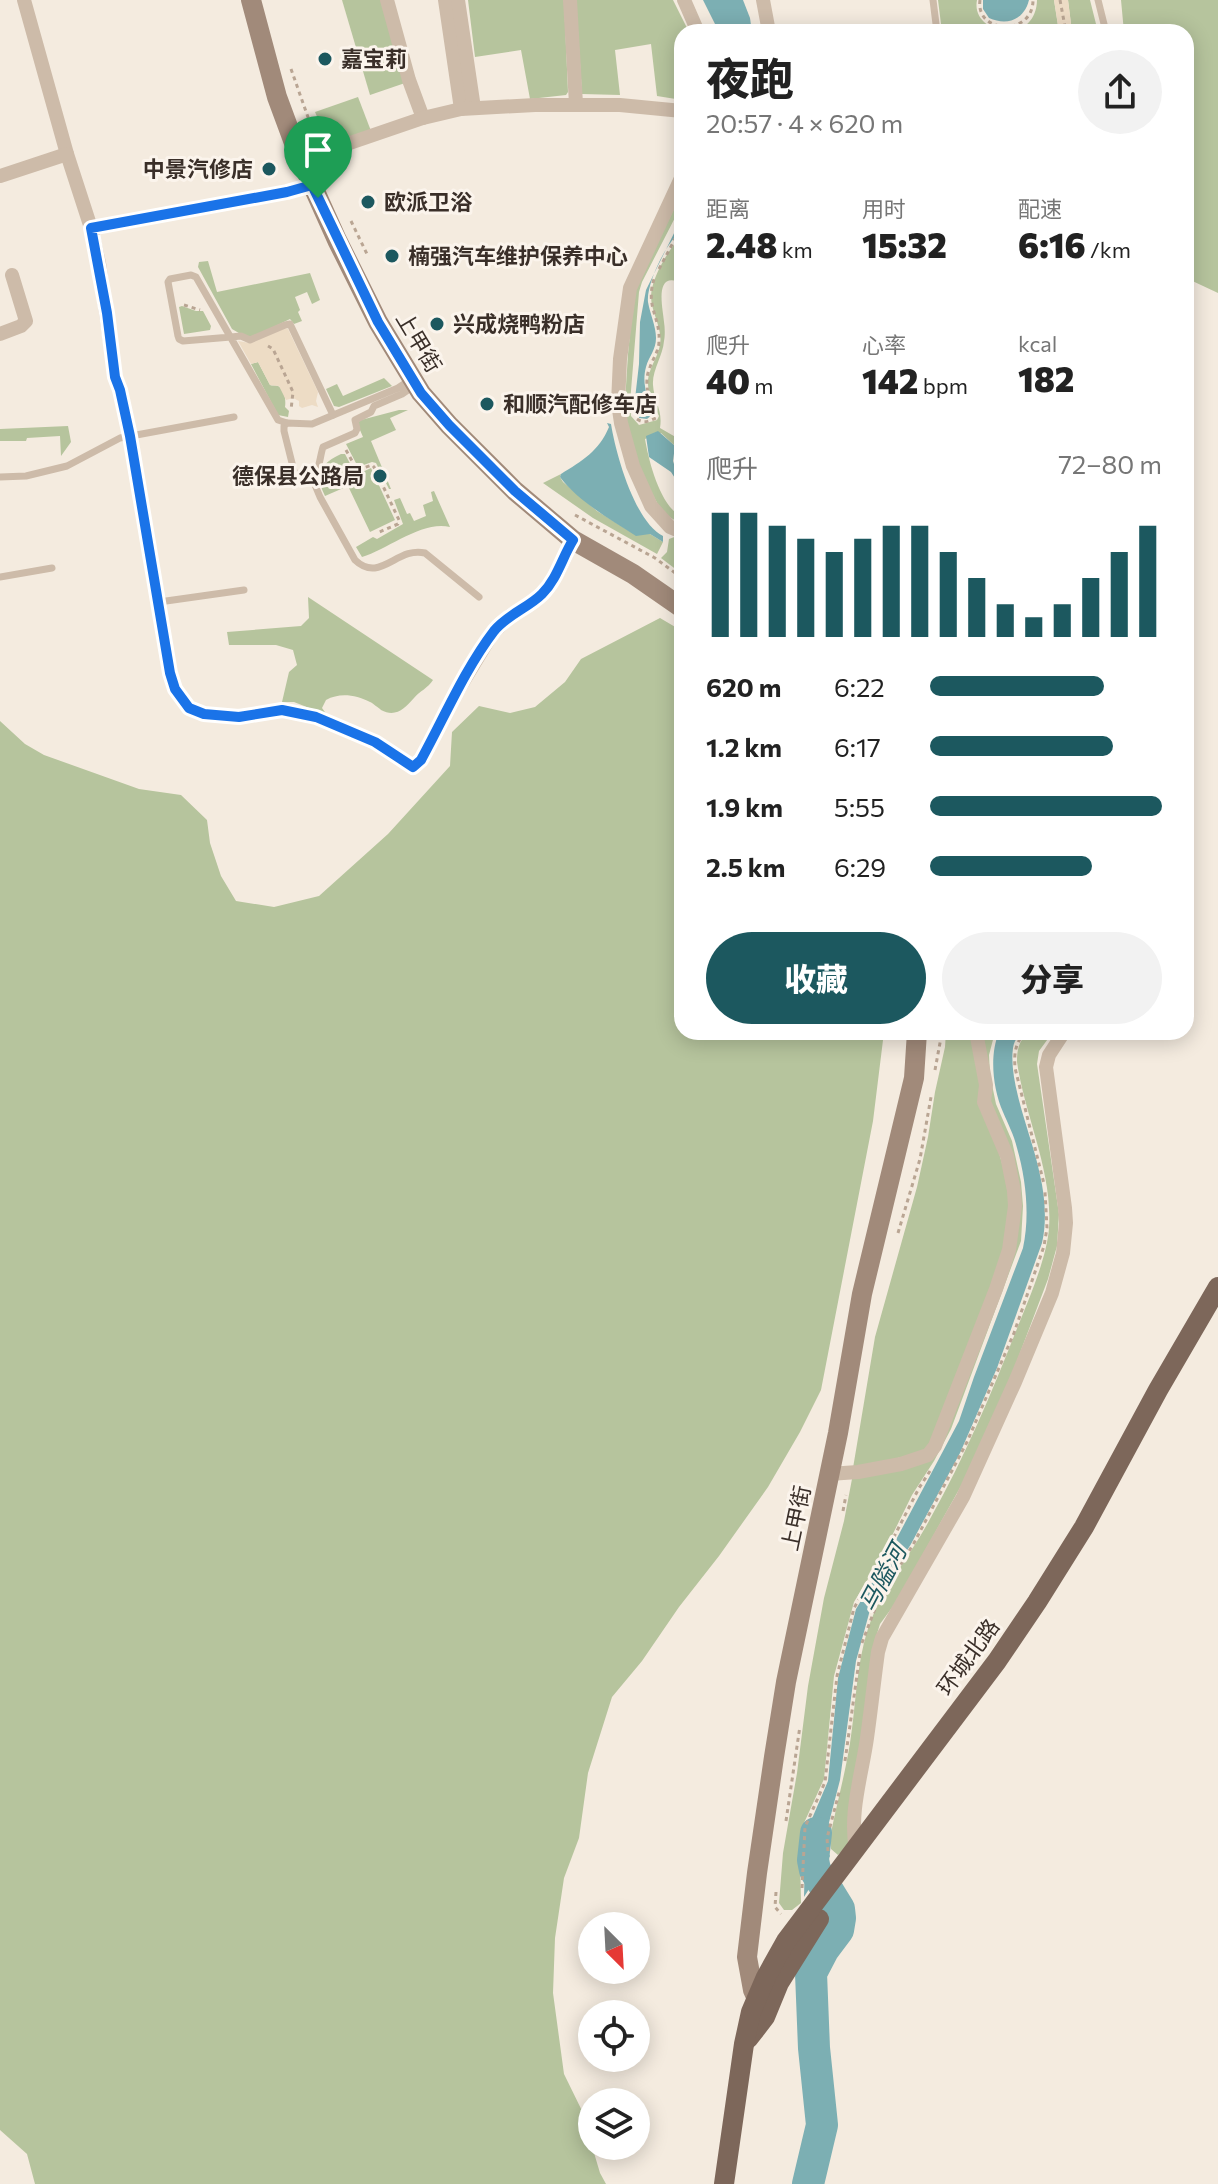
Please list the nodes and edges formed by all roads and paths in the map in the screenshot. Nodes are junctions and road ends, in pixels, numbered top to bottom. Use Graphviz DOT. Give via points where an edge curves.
graph roads {
  1 [pos="24,0"];
  2 [pos="251,0"];
  3 [pos="262,0"];
  4 [pos="387,0"];
  5 [pos="445,0"];
  6 [pos="458,0"];
  7 [pos="570,0"];
  8 [pos="684,0"];
  9 [pos="763,0"];
  10 [pos="933,0"];
  11 [pos="980,0"];
  12 [pos="1033,0"];
  13 [pos="1060,0"];
  14 [pos="1098,0"];
  15 [pos="694,24"];
  16 [pos="768,24"];
  17 [pos="936,24"];
  18 [pos="992,24"];
  19 [pos="1018,24"];
  20 [pos="1064,24"];
  21 [pos="1104,24"];
  22 [pos="291,68"];
  23 [pos="576,104"];
  24 [pos="468,109"];
  25 [pos="674,110"];
  26 [pos="423,118"];
  27 [pos="67,154"];
  28 [pos="316,155"];
  29 [pos="0,176"];
  30 [pos="312,185"];
  31 [pos="674,193"];
  32 [pos="350,217"];
  33 [pos="91,228"];
  34 [pos="674,241"];
  35 [pos="370,260"];
  36 [pos="651,272"];
  37 [pos="12,275"];
  38 [pos="648,279"];
  39 [pos="173,306"];
  40 [pos="213,306"];
  41 [pos="0,334"];
  42 [pos="231,337"];
  43 [pos="242,357"];
  44 [pos="414,382"];
  45 [pos="333,415"];
  46 [pos="634,415"];
  47 [pos="234,417"];
  48 [pos="289,423"];
  49 [pos="130,436"];
  50 [pos="341,439"];
  51 [pos="0,477"];
  52 [pos="312,478"];
  53 [pos="397,493"];
  54 [pos="388,497"];
  55 [pos="570,511"];
  56 [pos="674,529"];
  57 [pos="377,533"];
  58 [pos="573,540"];
  59 [pos="52,568"];
  60 [pos="674,572"];
  61 [pos="0,577"];
  62 [pos="674,586"];
  63 [pos="244,590"];
  64 [pos="479,597"];
  65 [pos="158,602"];
  66 [pos="674,603"];
  67 [pos="916,1040"];
  68 [pos="925,1040"];
  69 [pos="978,1040"];
  70 [pos="1059,1040"];
  71 [pos="1218,1287"];
  72 [pos="1218,1307"];
  73 [pos="835,1475"];
  74 [pos="856,1849"];
  75 [pos="845,1871"];
  76 [pos="765,1998"];
  77 [pos="724,2184"];
  1 -- 27 [label="street"];
  2 -- 30 [label="street, 上甲街" via="277,97"];
  3 -- 28 [label="street, 上甲街" via="299,124"];
  4 -- 26 [label="street"];
  5 -- 24 [label="street"];
  6 -- 24 [label="street"];
  7 -- 23 [label="street"];
  8 -- 15 [label="street"];
  9 -- 16 [label="street"];
  10 -- 17 [label="lane"];
  11 -- 18 [label="path" via="979,7"];
  12 -- 19 [label="path" via="1032,11"];
  13 -- 20 [label="path"];
  14 -- 21 [label="lane"];
  22 -- 28 [label="path"];
  23 -- 24 [label="street"];
  23 -- 25 [label="street"];
  24 -- 26 [label="street"];
  26 -- 28 [label="street"];
  27 -- 29 [label="street"];
  27 -- 33 [label="street"];
  28 -- 62 [label="street, 上甲街" via="390,316 431,386 506,468 550,507"];
  30 -- 33 [label="street"];
  30 -- 44 [label="street, 上甲街" via="378,322"];
  31 -- 56 [label="street" via="630,288 618,403 633,466 651,506"];
  32 -- 35 [label="path"];
  33 -- 49 [label="street"];
  34 -- 46 [label="path" via="650,298 659,343 646,378 656,418 644,422"];
  36 -- 38 [label="path"];
  37 -- 41 [label="street" via="26,321"];
  39 -- 40 [label="path"];
  39 -- 40 [label="lane" via="168,282 191,275"];
  39 -- 42 [label="lane" via="179,339"];
  40 -- 42 [label="lane"];
  42 -- 43 [label="lane"];
  42 -- 45 [label="lane" via="250,340 290,324"];
  43 -- 48 [label="lane" via="278,420"];
  43 -- 48 [label="path" via="273,349 293,392"];
  44 -- 45 [label="lane"];
  44 -- 50 [label="lane" via="355,420 357,431"];
  44 -- 58 [label="street, 上甲街" via="515,491"];
  45 -- 48 [label="lane" via="312,424"];
  47 -- 49 [label="lane"];
  48 -- 52 [label="lane" via="284,431 295,475"];
  49 -- 51 [label="lane" via="67,466"];
  49 -- 65 [label="street"];
  50 -- 52 [label="lane" via="323,447"];
  50 -- 54 [label="path" via="355,468 374,467"];
  52 -- 64 [label="lane" via="360,565 385,566 415,550"];
  53 -- 54 [label="path"];
  54 -- 57 [label="path" via="400,522"];
  55 -- 60 [label="path"];
  58 -- 65 [label="street" via="545,591 492,634 413,767 375,742 316,717 282,710 239,717 189,708 170,673"];
  58 -- 66 [label="street, 上甲街"];
  59 -- 61 [label="lane"];
  63 -- 65 [label="lane"];
  67 -- 73 [label="street, 上甲街" via="914,1078 862,1294"];
  68 -- 73 [label="street, 上甲街" via="923,1079 871,1296 849,1433"];
  69 -- 73 [label="street" via="984,1102 1007,1156 1014,1191 1009,1250 935,1446 928,1455 909,1461"];
  70 -- 74 [label="street" via="1046,1067 1065,1208 1063,1253 1046,1310 972,1479 882,1638 859,1782"];
  71 -- 74 [label="main road, 环城北路" via="1062,1563 997,1661"];
  72 -- 75 [label="main road, 环城北路" via="1055,1597 1007,1667"];
  73 -- 76 [label="street, 上甲街" via="773,1836 758,1955"];
  74 -- 75 [label="main road, 环城北路"];
  75 -- 76 [label="main road, 环城北路" via="811,1919 786,1941"];
  76 -- 77 [label="main road, 环城北路" via="744,2044"];
}
